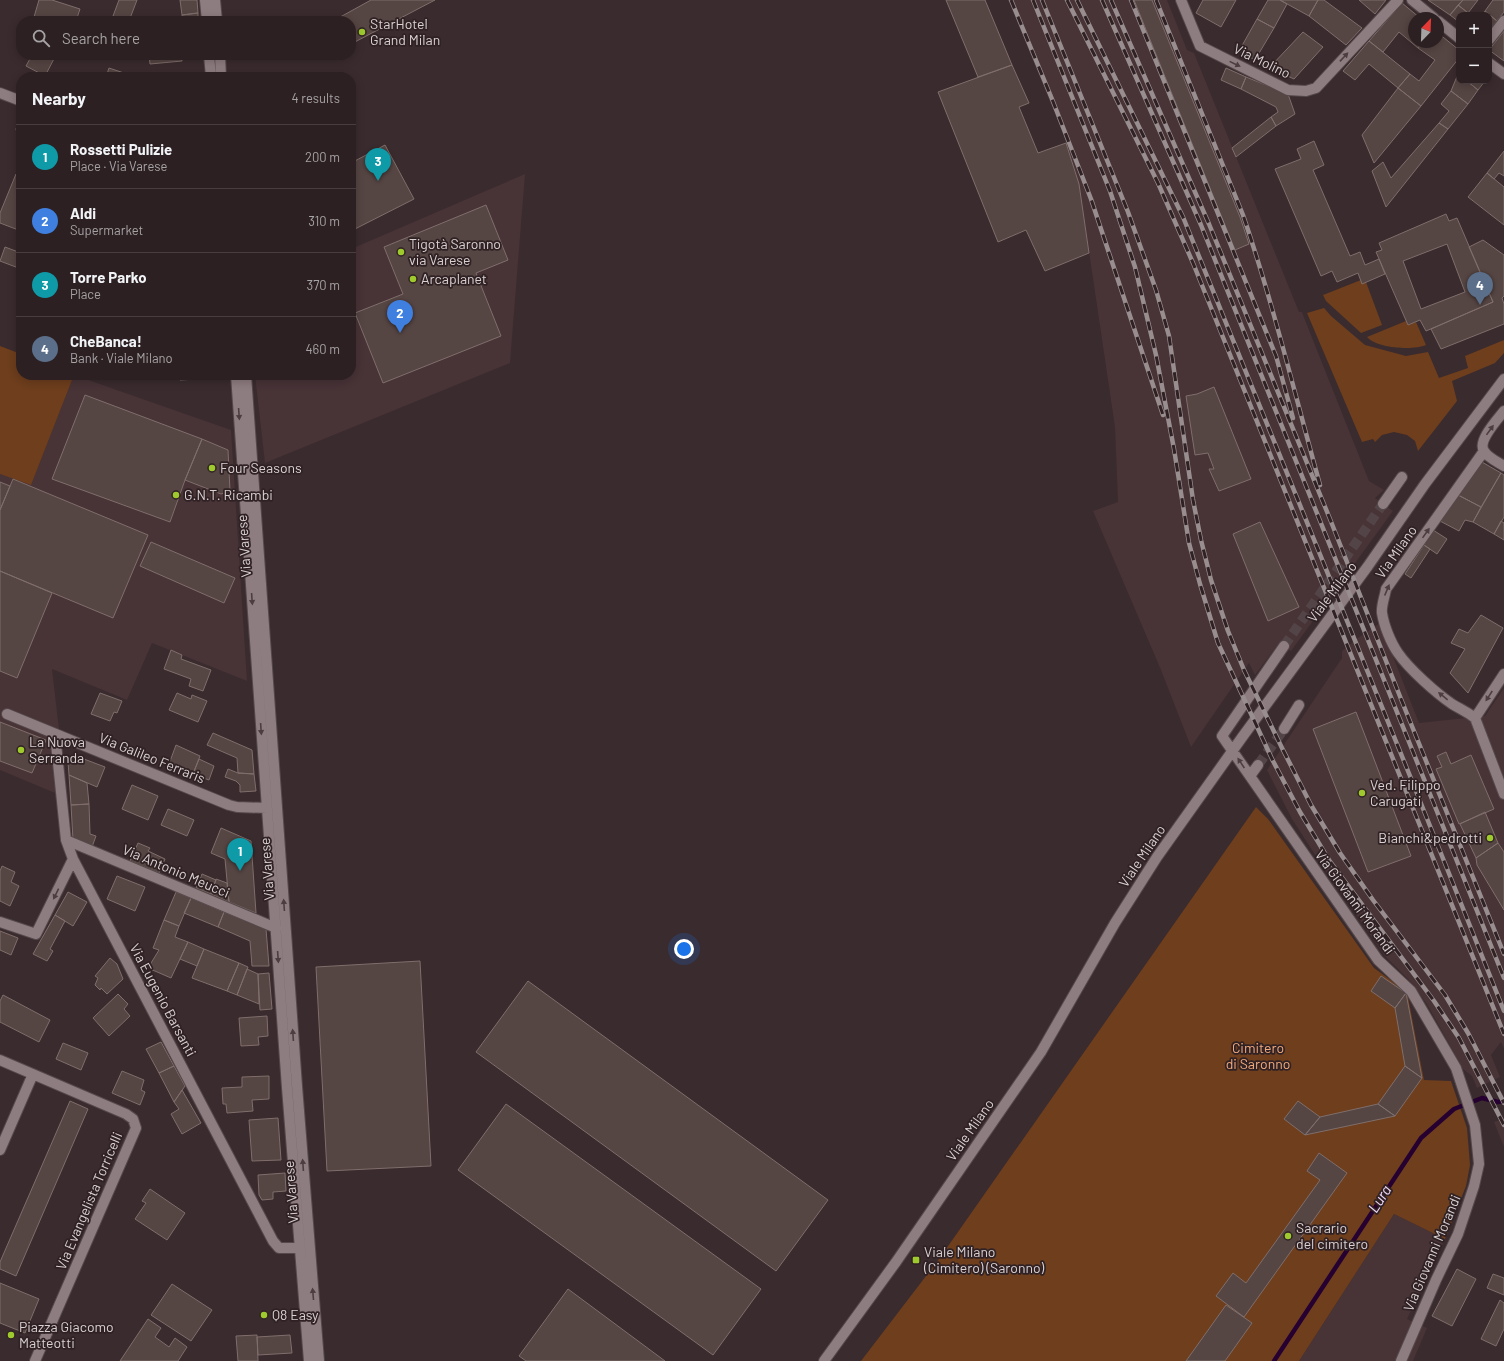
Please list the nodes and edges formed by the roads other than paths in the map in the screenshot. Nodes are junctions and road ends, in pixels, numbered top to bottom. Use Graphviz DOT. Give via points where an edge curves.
graph roads {
  1 [pos="205,0"];
  2 [pos="215,0"];
  3 [pos="1181,0"];
  4 [pos="1398,0"];
  5 [pos="1412,0"];
  6 [pos="1427,12"];
  7 [pos="207,16"];
  8 [pos="217,16"];
  9 [pos="1504,21"];
  10 [pos="1444,26"];
  11 [pos="1456,36"];
  12 [pos="1492,36"];
  13 [pos="209,60"];
  14 [pos="220,60"];
  15 [pos="1492,64"];
  16 [pos="211,72"];
  17 [pos="221,72"];
  18 [pos="1504,74"];
  19 [pos="0,93"];
  20 [pos="16,99"];
  21 [pos="1504,379"];
  22 [pos="236,380"];
  23 [pos="246,380"];
  24 [pos="1504,411"];
  25 [pos="1484,451"];
  26 [pos="1504,466"];
  27 [pos="1402,477"];
  28 [pos="1383,504"];
  29 [pos="1284,646"];
  30 [pos="1504,674"];
  31 [pos="1299,705"];
  32 [pos="7,714"];
  33 [pos="1475,718"];
  34 [pos="1284,729"];
  35 [pos="56,734"];
  36 [pos="1233,750"];
  37 [pos="1258,765"];
  38 [pos="1250,776"];
  39 [pos="1504,794"];
  40 [pos="267,808"];
  41 [pos="66,840"];
  42 [pos="73,859"];
  43 [pos="0,922"];
  44 [pos="276,928"];
  45 [pos="0,1060"];
  46 [pos="33,1074"];
  47 [pos="0,1150"];
  48 [pos="299,1248"];
  49 [pos="35,1361"];
  50 [pos="309,1361"];
  51 [pos="319,1361"];
  52 [pos="824,1361"];
  53 [pos="1401,1361"];
  1 -- 7 [label="street"];
  2 -- 8 [label="street"];
  3 -- 4 [label="street, Via Molino, one-way" via="1200,46 1288,90 1306,92 1316,88"];
  5 -- 6 [label="street"];
  9 -- 12 [label="street"];
  10 -- 11 [label="street"];
  13 -- 16 [label="street"];
  14 -- 17 [label="street"];
  15 -- 18 [label="street"];
  19 -- 20 [label="street"];
  21 -- 36 [label="street, Viale Milano"];
  22 -- 40 [label="street, Via Varese, one-way"];
  51 -- 23 [label="street, Via Varese, one-way"];
  25 -- 24 [label="street, one-way" via="1484,437"];
  25 -- 26 [label="street"];
  33 -- 25 [label="street, Via Milano, one-way" via="1438,693 1398,653 1388,633 1382,612 1386,589"];
  27 -- 28 [label="street"];
  29 -- 36 [label="street, Via Giovanni Morandi" via="1222,736"];
  30 -- 33 [label="street, one-way"];
  31 -- 34 [label="street"];
  32 -- 35 [label="street, Via Galileo Ferraris"];
  33 -- 39 [label="street"];
  35 -- 40 [label="street, Via Galileo Ferraris" via="229,805"];
  35 -- 41 [label="street, Via Eugenio Barsanti"];
  38 -- 36 [label="street, Via Giovanni Morandi, one-way"];
  36 -- 52 [label="street, Viale Milano" via="1157,857 1115,923 1041,1052 896,1262"];
  37 -- 38 [label="street"];
  38 -- 53 [label="street, Via Giovanni Morandi" via="1378,960 1411,991 1456,1068 1475,1125 1480,1164 1474,1186 1458,1234"];
  40 -- 44 [label="street, Via Varese"];
  41 -- 42 [label="street, Via Eugenio Barsanti"];
  41 -- 44 [label="street, Via Antonio Meucci"];
  42 -- 43 [label="street, one-way" via="36,934"];
  42 -- 48 [label="street, Via Eugenio Barsanti" via="273,1241 280,1248"];
  44 -- 48 [label="street, Via Varese, one-way"];
  45 -- 46 [label="street, Via Evangelista Torricelli"];
  46 -- 47 [label="street"];
  46 -- 49 [label="street, Via Evangelista Torricelli" via="126,1114 133,1119 136,1128"];
  48 -- 50 [label="street, Via Varese"];
}
